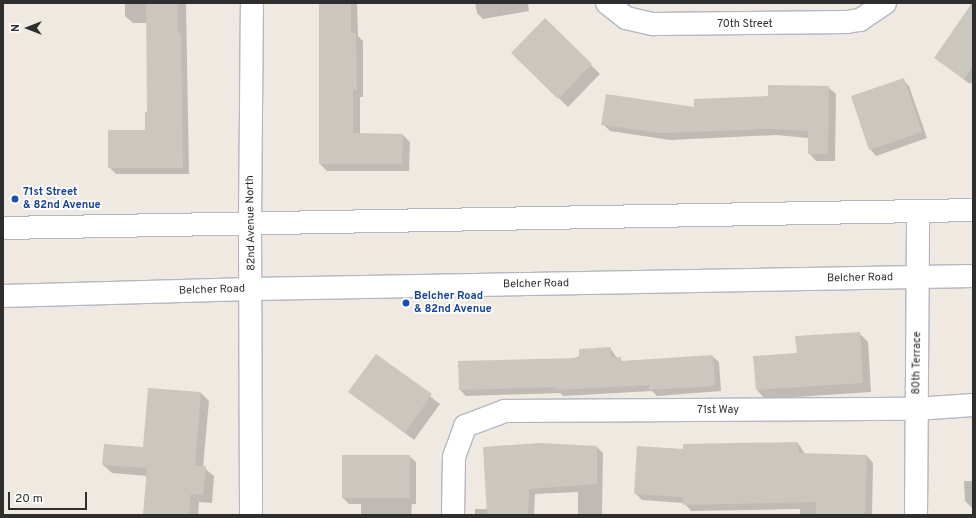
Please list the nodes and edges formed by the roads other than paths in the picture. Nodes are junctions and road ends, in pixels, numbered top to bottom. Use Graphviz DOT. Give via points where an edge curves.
graph roads {
  1 [pos="252,3"];
  2 [pos="607,3"];
  3 [pos="885,3"];
  4 [pos="973,210"];
  5 [pos="918,211"];
  6 [pos="250,224"];
  7 [pos="3,228"];
  8 [pos="918,276"];
  9 [pos="973,276"];
  10 [pos="252,289"];
  11 [pos="3,296"];
  12 [pos="973,405"];
  13 [pos="916,409"];
  14 [pos="251,515"];
  15 [pos="453,515"];
  16 [pos="916,515"];
  1 -- 6 [label="main road, 82nd Avenue North"];
  2 -- 3 [label="main road, 70th Street" via="626,18 661,24 847,22 860,20"];
  4 -- 5 [label="main road"];
  5 -- 6 [label="main road"];
  5 -- 8 [label="main road, 80th Terrace"];
  6 -- 7 [label="main road"];
  6 -- 10 [label="main road, 82nd Avenue North"];
  8 -- 9 [label="main road, Belcher Road"];
  8 -- 10 [label="main road, Belcher Road"];
  8 -- 13 [label="main road, 80th Terrace"];
  10 -- 11 [label="main road, Belcher Road"];
  10 -- 14 [label="main road, 82nd Avenue North"];
  12 -- 13 [label="main road, 71st Way"];
  13 -- 15 [label="main road, 71st Way" via="505,411 465,426 454,457"];
  13 -- 16 [label="main road, 80th Terrace"];
}
